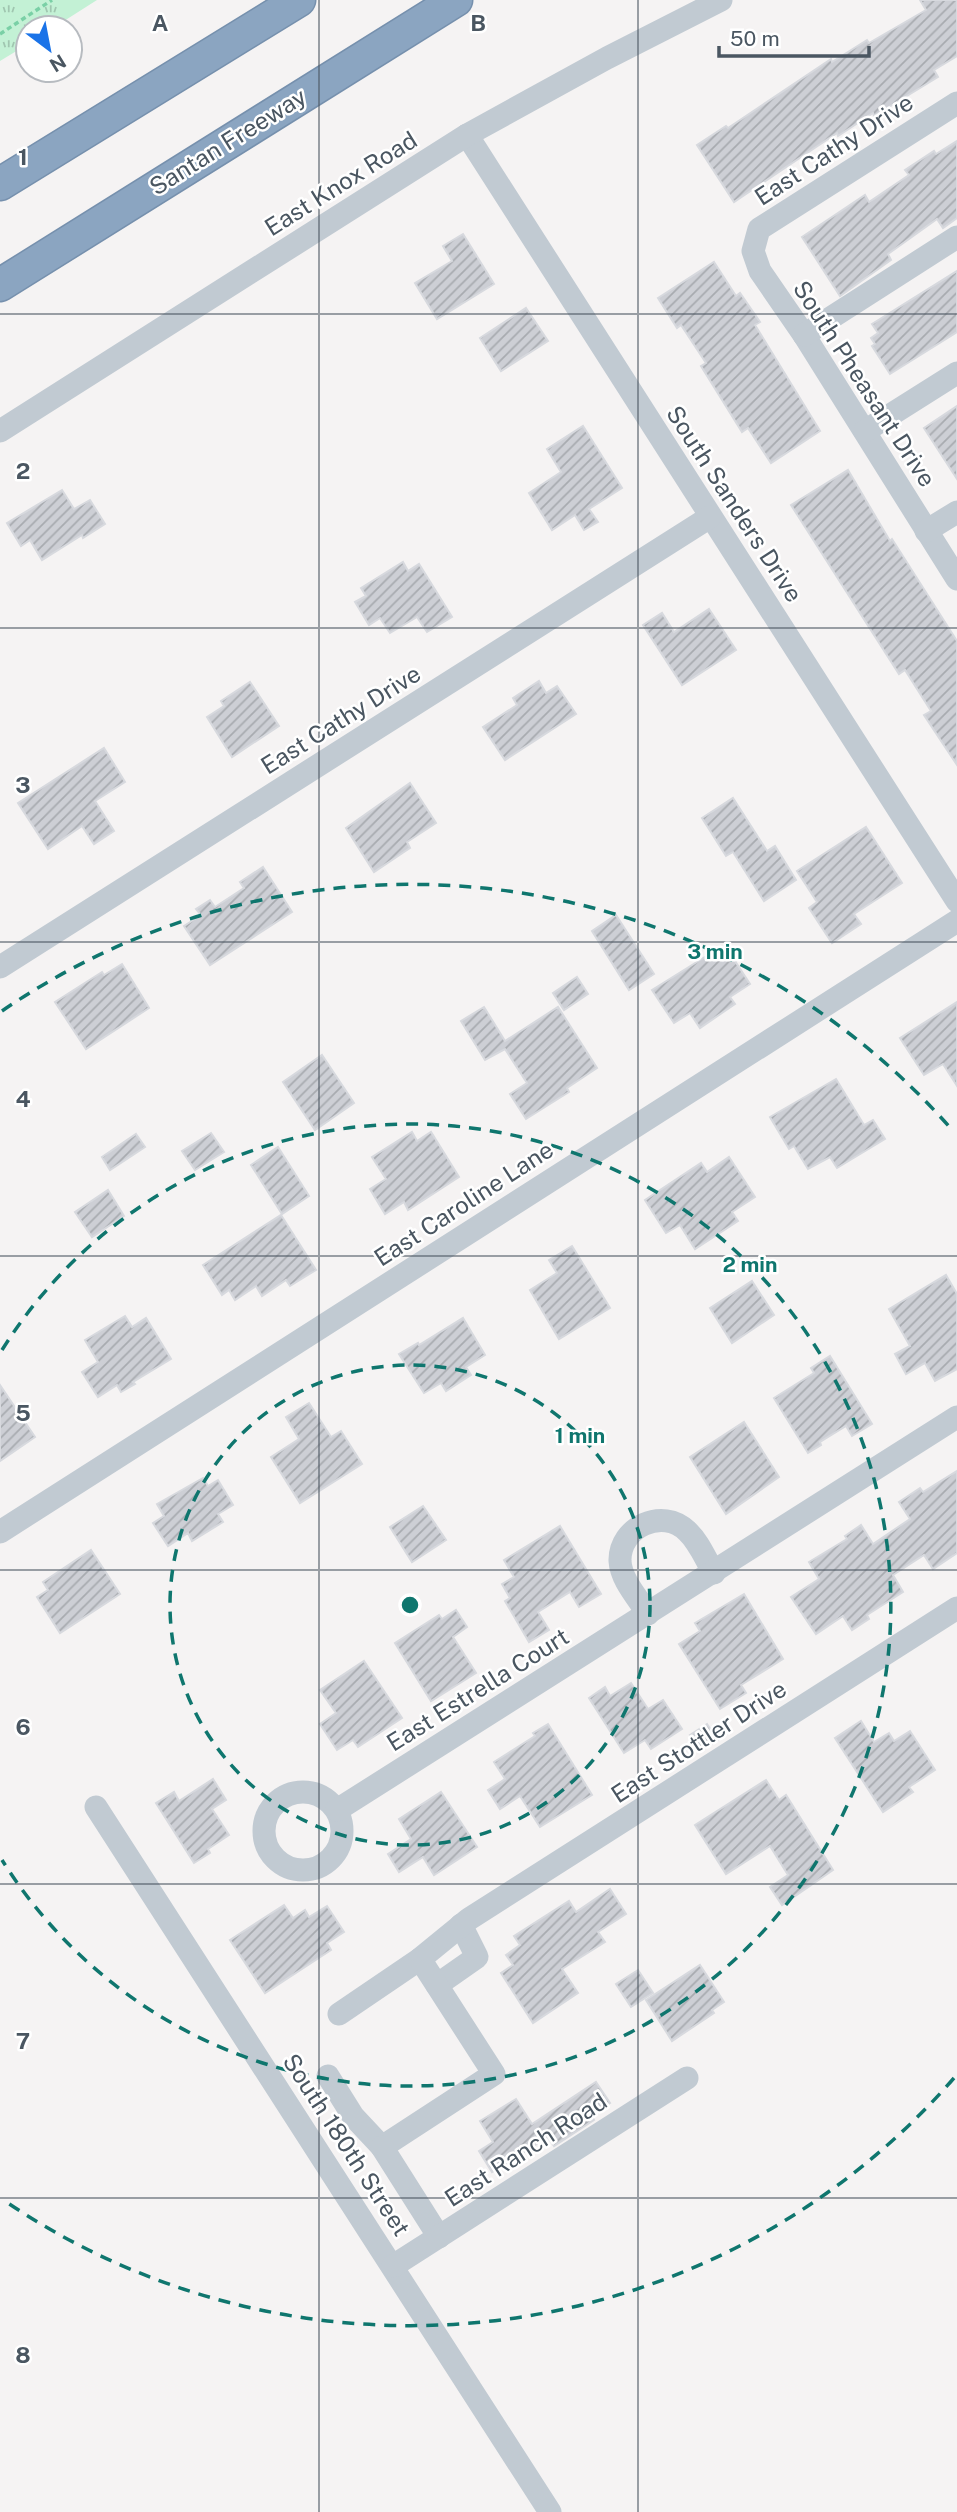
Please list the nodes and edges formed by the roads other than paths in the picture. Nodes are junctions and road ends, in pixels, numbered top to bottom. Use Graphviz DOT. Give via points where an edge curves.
graph roads {
  1 [pos="299,0"];
  2 [pos="456,0"];
  3 [pos="721,0"];
  4 [pos="957,103"];
  5 [pos="467,135"];
  6 [pos="0,184"];
  7 [pos="957,237"];
  8 [pos="753,251"];
  9 [pos="0,285"];
  10 [pos="804,335"];
  11 [pos="957,373"];
  12 [pos="0,431"];
  13 [pos="865,431"];
  14 [pos="957,512"];
  15 [pos="710,517"];
  16 [pos="926,531"];
  17 [pos="957,579"];
  18 [pos="957,901"];
  19 [pos="957,921"];
  20 [pos="0,967"];
  21 [pos="957,1418"];
  22 [pos="0,1532"];
  23 [pos="714,1573"];
  24 [pos="957,1608"];
  25 [pos="648,1614"];
  26 [pos="96,1807"];
  27 [pos="337,1810"];
  28 [pos="465,1922"];
  29 [pos="420,1959"];
  30 [pos="437,1985"];
  31 [pos="339,2014"];
  32 [pos="328,2076"];
  33 [pos="687,2078"];
  34 [pos="382,2147"];
  35 [pos="439,2237"];
  36 [pos="393,2266"];
  37 [pos="550,2512"];
  1 -- 6 [label="highway"];
  2 -- 9 [label="highway, Santan Freeway"];
  3 -- 5 [label="street, East Knox Road"];
  4 -- 8 [label="street, East Cathy Drive" via="759,229"];
  5 -- 12 [label="street, East Knox Road"];
  5 -- 15 [label="street, South Sanders Drive"];
  7 -- 10 [label="street"];
  8 -- 10 [label="street, South Pheasant Drive" via="760,271"];
  10 -- 13 [label="street, South Pheasant Drive"];
  11 -- 13 [label="street"];
  13 -- 16 [label="street, South Pheasant Drive"];
  14 -- 16 [label="street"];
  15 -- 18 [label="street, South Sanders Drive"];
  15 -- 20 [label="street, East Cathy Drive"];
  16 -- 17 [label="street, South Pheasant Drive"];
  19 -- 22 [label="street, East Caroline Lane"];
  21 -- 23 [label="street, East Estrella Court"];
  23 -- 25 [label="street, East Estrella Court"];
  23 -- 25 [label="street" via="688,1531 677,1523 650,1521 638,1526 628,1535 620,1559 627,1583"];
  24 -- 28 [label="street, East Stottler Drive"];
  25 -- 27 [label="street, East Estrella Court"];
  26 -- 36 [label="street, South 180th Street"];
  28 -- 29 [label="street, East Stottler Drive"];
  28 -- 30 [label="street" via="477,1957"];
  29 -- 30 [label="street"];
  29 -- 31 [label="street, East Stottler Drive"];
  30 -- 34 [label="street" via="494,2074"];
  32 -- 34 [label="street" via="353,2116"];
  33 -- 35 [label="street, East Ranch Road"];
  34 -- 35 [label="street"];
  35 -- 36 [label="street, East Ranch Road"];
  36 -- 37 [label="street, South 180th Street"];
}
